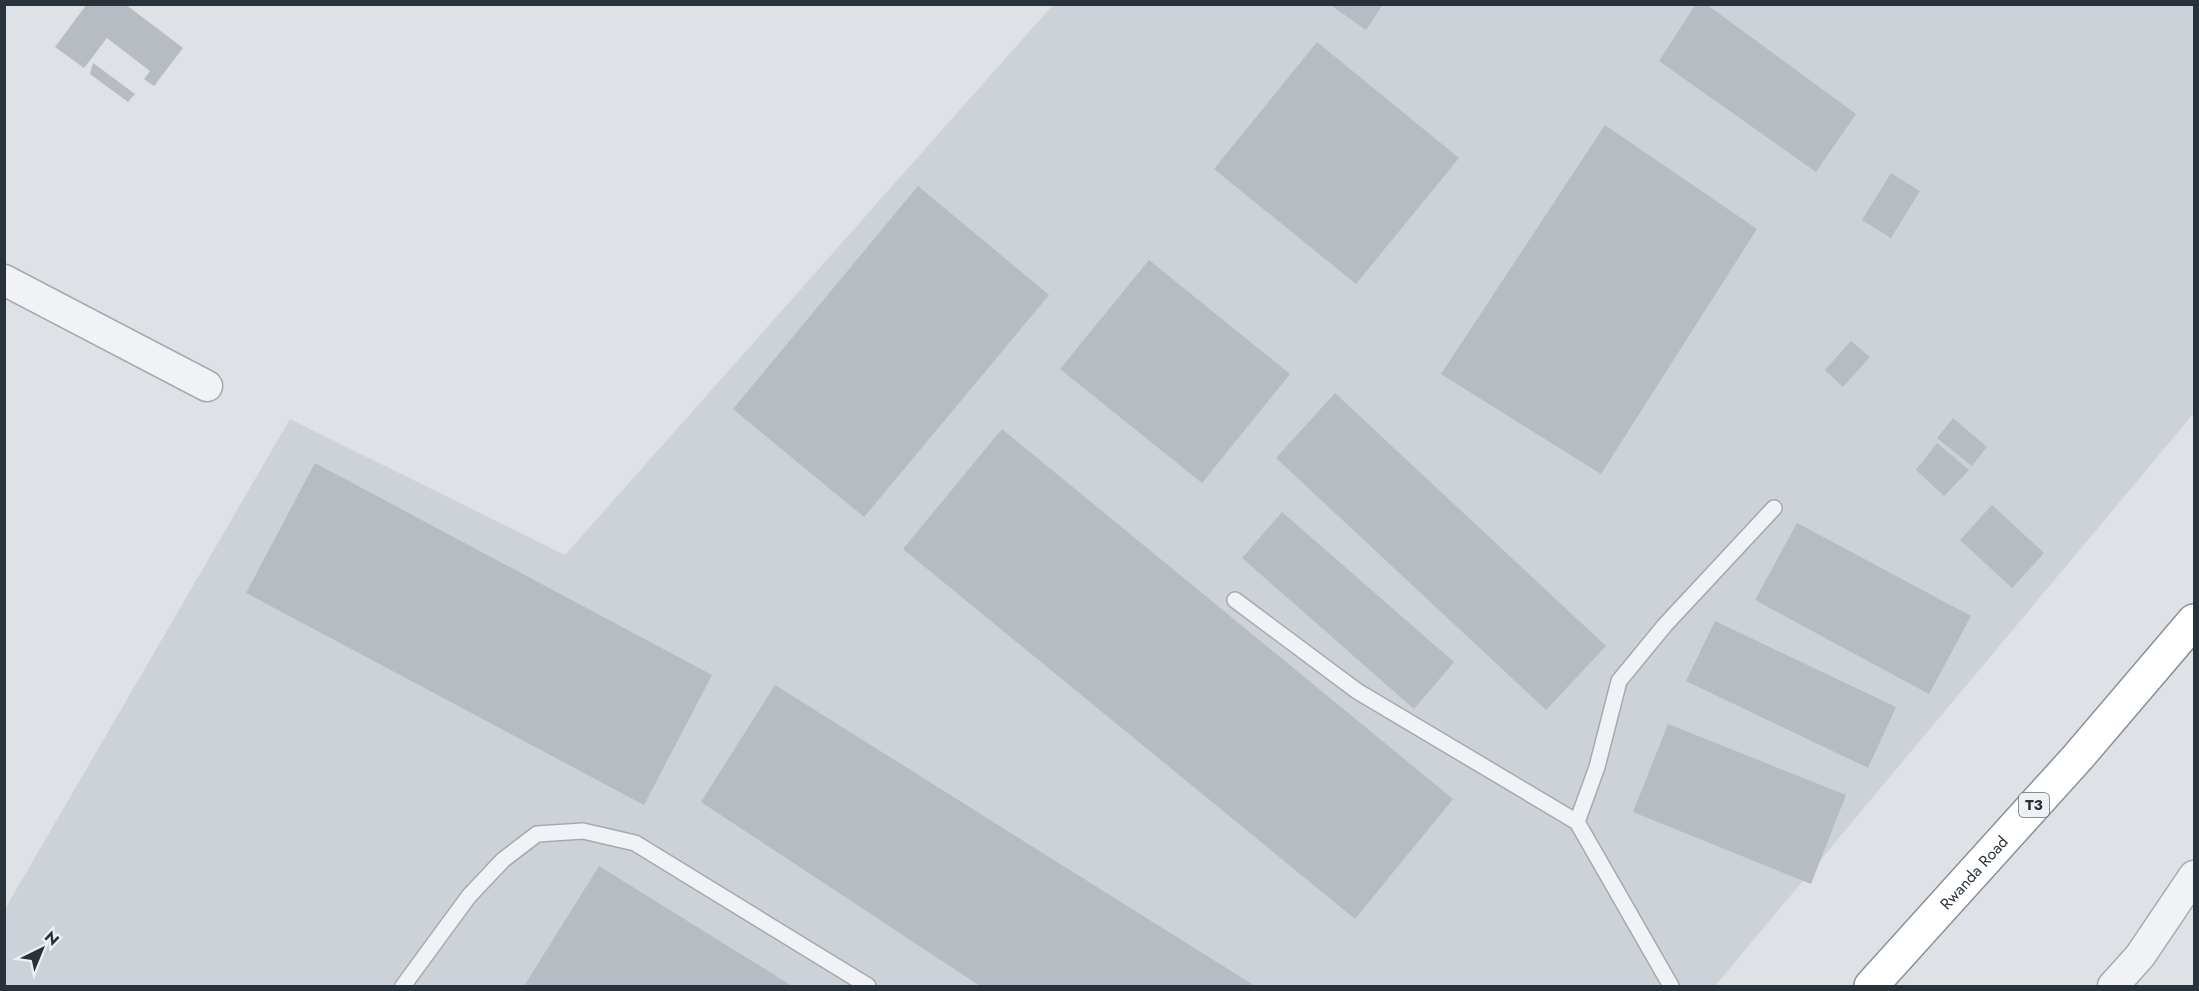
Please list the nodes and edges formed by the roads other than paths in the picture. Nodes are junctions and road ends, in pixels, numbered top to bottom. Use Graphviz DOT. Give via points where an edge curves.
graph roads {
  1 [pos="4,280"];
  2 [pos="207,386"];
  3 [pos="1774,508"];
  4 [pos="1235,600"];
  5 [pos="2194,621"];
  6 [pos="1577,822"];
  7 [pos="2194,876"];
  8 [pos="403,987"];
  9 [pos="868,987"];
  10 [pos="1671,987"];
  11 [pos="1871,987"];
  12 [pos="2113,987"];
  1 -- 2 [label="street"];
  3 -- 6 [label="lane" via="1665,625 1619,681 1597,767"];
  4 -- 6 [label="lane" via="1357,691"];
  5 -- 11 [label="highway, Rwanda Road / T3" via="2078,757"];
  6 -- 10 [label="lane"];
  7 -- 12 [label="street" via="2140,956"];
  8 -- 9 [label="lane" via="469,896 503,860 537,834 583,831 635,843"];
}
